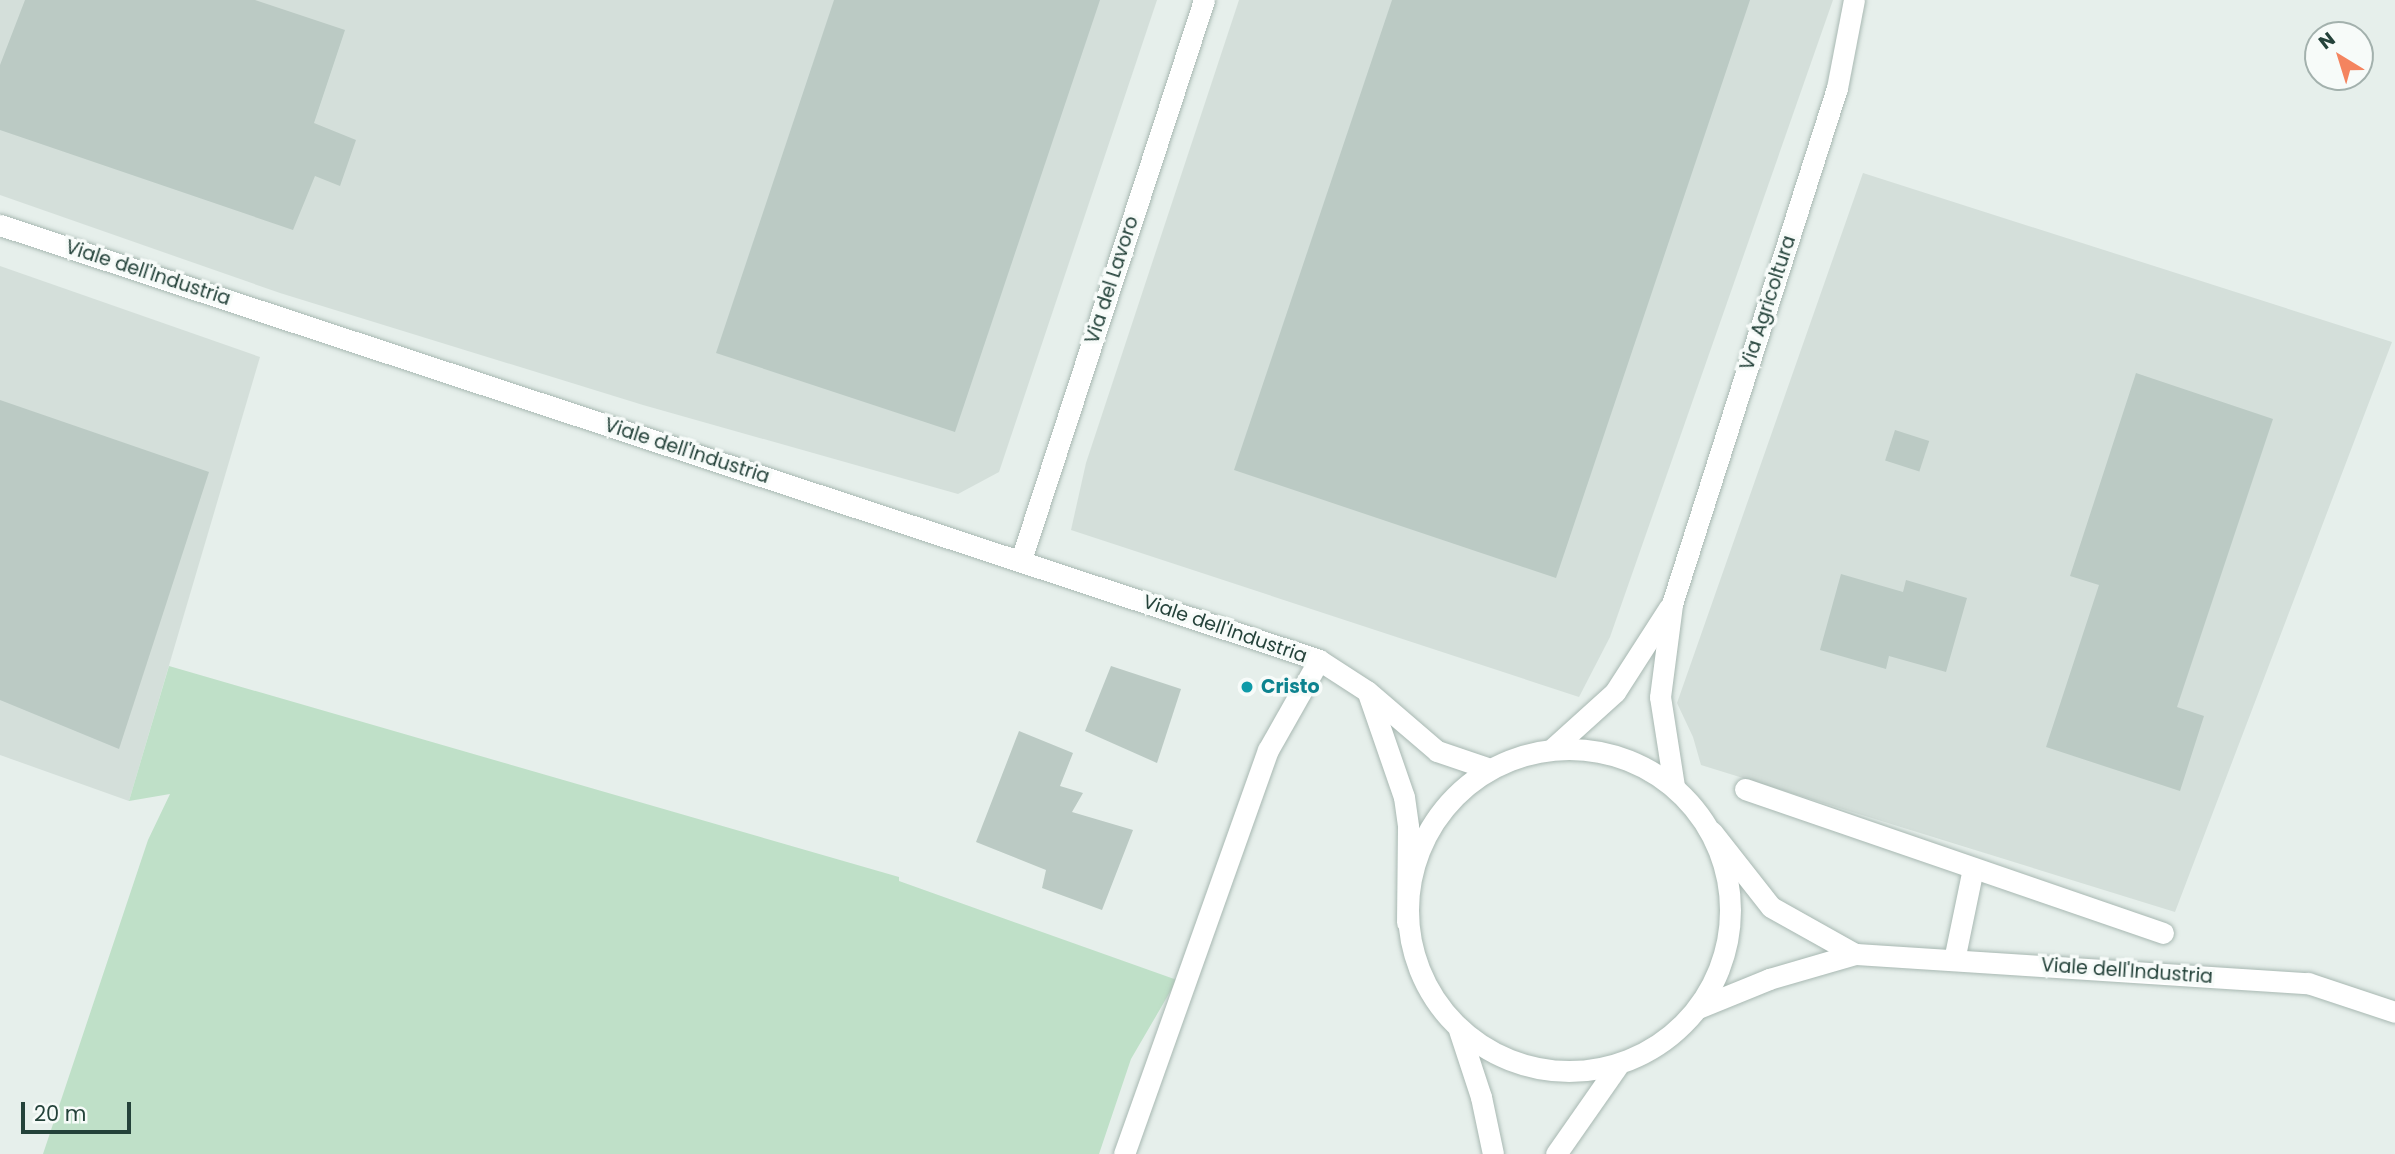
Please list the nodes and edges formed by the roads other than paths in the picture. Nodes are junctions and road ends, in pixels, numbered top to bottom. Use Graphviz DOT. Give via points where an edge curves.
graph roads {
  1 [pos="1203,0"];
  2 [pos="1854,0"];
  3 [pos="0,225"];
  4 [pos="1021,560"];
  5 [pos="1672,604"];
  6 [pos="1319,660"];
  7 [pos="1367,691"];
  8 [pos="1552,749"];
  9 [pos="1490,768"];
  10 [pos="1674,786"];
  11 [pos="1745,789"];
  12 [pos="1712,832"];
  13 [pos="1973,868"];
  14 [pos="1407,922"];
  15 [pos="2163,933"];
  16 [pos="1854,954"];
  17 [pos="1954,960"];
  18 [pos="1698,1008"];
  19 [pos="2395,1012"];
  20 [pos="1459,1030"];
  21 [pos="1618,1065"];
  22 [pos="1124,1154"];
  23 [pos="1493,1154"];
  24 [pos="1556,1154"];
  1 -- 4 [label="street, Via del Lavoro"];
  2 -- 5 [label="street, Via Agricoltura" via="1837,88"];
  3 -- 4 [label="street, Viale dell'Industria"];
  4 -- 6 [label="street, Viale dell'Industria"];
  5 -- 8 [label="street, Via Agricoltura" via="1615,692"];
  5 -- 10 [label="street, Via Agricoltura" via="1660,696"];
  6 -- 7 [label="street, Viale dell'Industria"];
  6 -- 22 [label="street" via="1268,750"];
  7 -- 9 [label="street, Viale dell'Industria" via="1437,751"];
  7 -- 14 [label="street, Viale dell'Industria" via="1404,797"];
  8 -- 9 [label="street, Viale dell'Industria"];
  8 -- 10 [label="street, Viale dell'Industria" via="1595,750 1627,759"];
  9 -- 14 [label="street, Viale dell'Industria" via="1454,796 1427,833 1411,876"];
  10 -- 12 [label="street, Viale dell'Industria"];
  11 -- 13 [label="street"];
  12 -- 16 [label="street, Viale dell'Industria" via="1771,907"];
  12 -- 18 [label="street, Viale dell'Industria" via="1728,876 1731,922 1721,967"];
  13 -- 15 [label="street"];
  13 -- 17 [label="street"];
  14 -- 20 [label="street, Viale dell'Industria" via="1415,962 1433,999"];
  16 -- 17 [label="street, Viale dell'Industria"];
  16 -- 18 [label="street, Viale dell'Industria" via="1769,979"];
  17 -- 19 [label="street, Viale dell'Industria" via="2308,983"];
  18 -- 21 [label="street, Viale dell'Industria" via="1663,1042"];
  20 -- 21 [label="street, Viale dell'Industria" via="1494,1054 1534,1069 1576,1072"];
  20 -- 23 [label="street"];
  21 -- 24 [label="street"];
}
